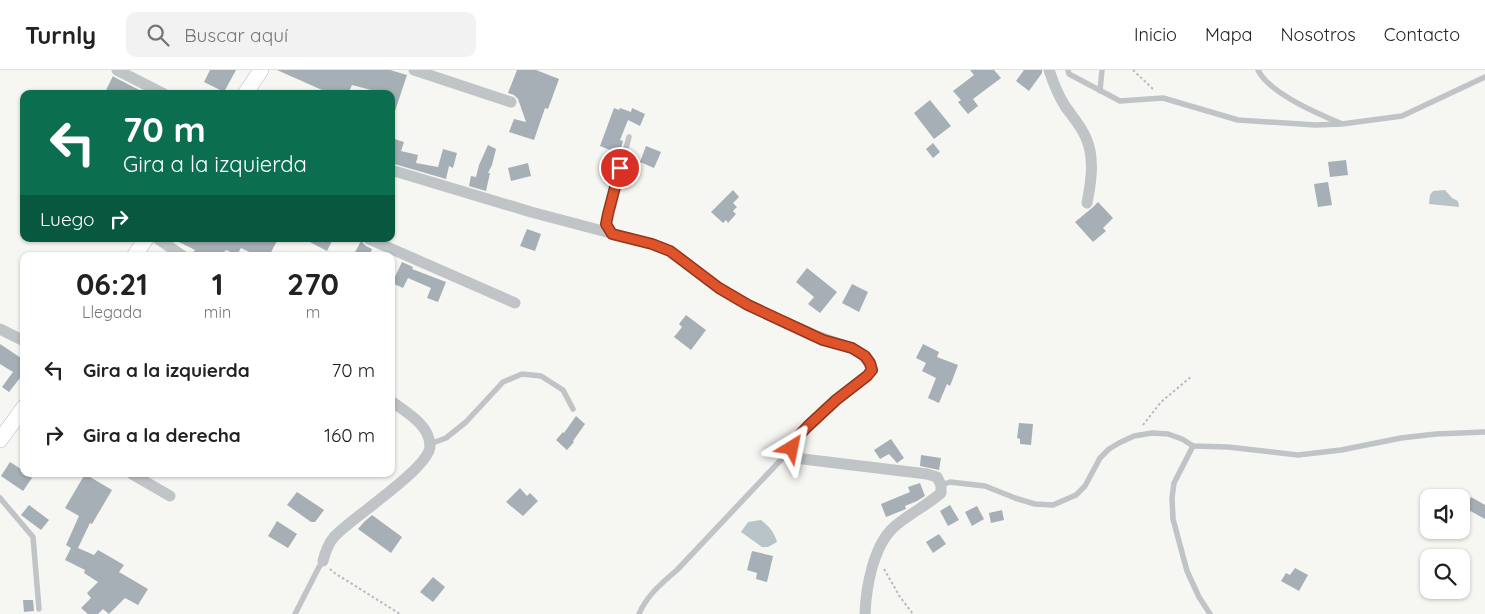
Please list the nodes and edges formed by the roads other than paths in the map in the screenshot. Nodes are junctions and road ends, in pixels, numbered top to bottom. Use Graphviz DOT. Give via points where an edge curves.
graph roads {
  1 [pos="117,70"];
  2 [pos="261,70"];
  3 [pos="414,70"];
  4 [pos="1049,70"];
  5 [pos="1068,70"];
  6 [pos="1102,70"];
  7 [pos="1258,70"];
  8 [pos="1485,77"];
  9 [pos="156,90"];
  10 [pos="248,90"];
  11 [pos="1100,91"];
  12 [pos="511,102"];
  13 [pos="1342,124"];
  14 [pos="629,137"];
  15 [pos="395,171"];
  16 [pos="1088,203"];
  17 [pos="612,234"];
  18 [pos="162,242"];
  19 [pos="376,242"];
  20 [pos="177,252"];
  21 [pos="515,303"];
  22 [pos="0,329"];
  23 [pos="20,339"];
  24 [pos="395,404"];
  25 [pos="573,409"];
  26 [pos="20,413"];
  27 [pos="1485,432"];
  28 [pos="0,440"];
  29 [pos="430,444"];
  30 [pos="1193,446"];
  31 [pos="792,448"];
  32 [pos="137,477"];
  33 [pos="941,485"];
  34 [pos="170,496"];
  35 [pos="0,498"];
  36 [pos="323,562"];
  37 [pos="39,609"];
  38 [pos="296,614"];
  39 [pos="639,614"];
  40 [pos="865,614"];
  41 [pos="1210,614"];
  1 -- 9 [label="street"];
  2 -- 10 [label="main road"];
  3 -- 12 [label="street"];
  4 -- 16 [label="street" via="1090,151"];
  5 -- 11 [label="lane" via="1069,74"];
  6 -- 11 [label="lane"];
  7 -- 13 [label="lane" via="1271,84 1307,109"];
  8 -- 13 [label="lane" via="1402,116"];
  11 -- 13 [label="lane" via="1120,101 1163,98 1238,120"];
  14 -- 17 [label="lane" via="606,224"];
  15 -- 17 [label="street"];
  17 -- 31 [label="street" via="670,251 719,288 748,305 865,356 872,370 808,426"];
  18 -- 20 [label="street"];
  19 -- 21 [label="street"];
  22 -- 23 [label="street"];
  24 -- 29 [label="street" via="422,426"];
  25 -- 29 [label="lane" via="563,390 541,376 522,374 502,382 466,422 446,438"];
  26 -- 28 [label="main road"];
  27 -- 30 [label="lane" via="1401,438 1298,455"];
  29 -- 36 [label="street" via="429,453 413,472 334,538"];
  30 -- 33 [label="lane" via="1168,434 1134,436 1118,443 1100,458 1085,486 1076,495 1054,505 1035,504 985,486 950,482"];
  30 -- 41 [label="lane" via="1174,483 1173,519 1187,571 1198,597"];
  31 -- 33 [label="street" via="798,458 927,474 938,477"];
  31 -- 39 [label="lane" via="659,585"];
  32 -- 34 [label="street"];
  33 -- 40 [label="street" via="941,493 886,537 870,574"];
  35 -- 37 [label="lane" via="33,538"];
  36 -- 38 [label="lane"];
}
